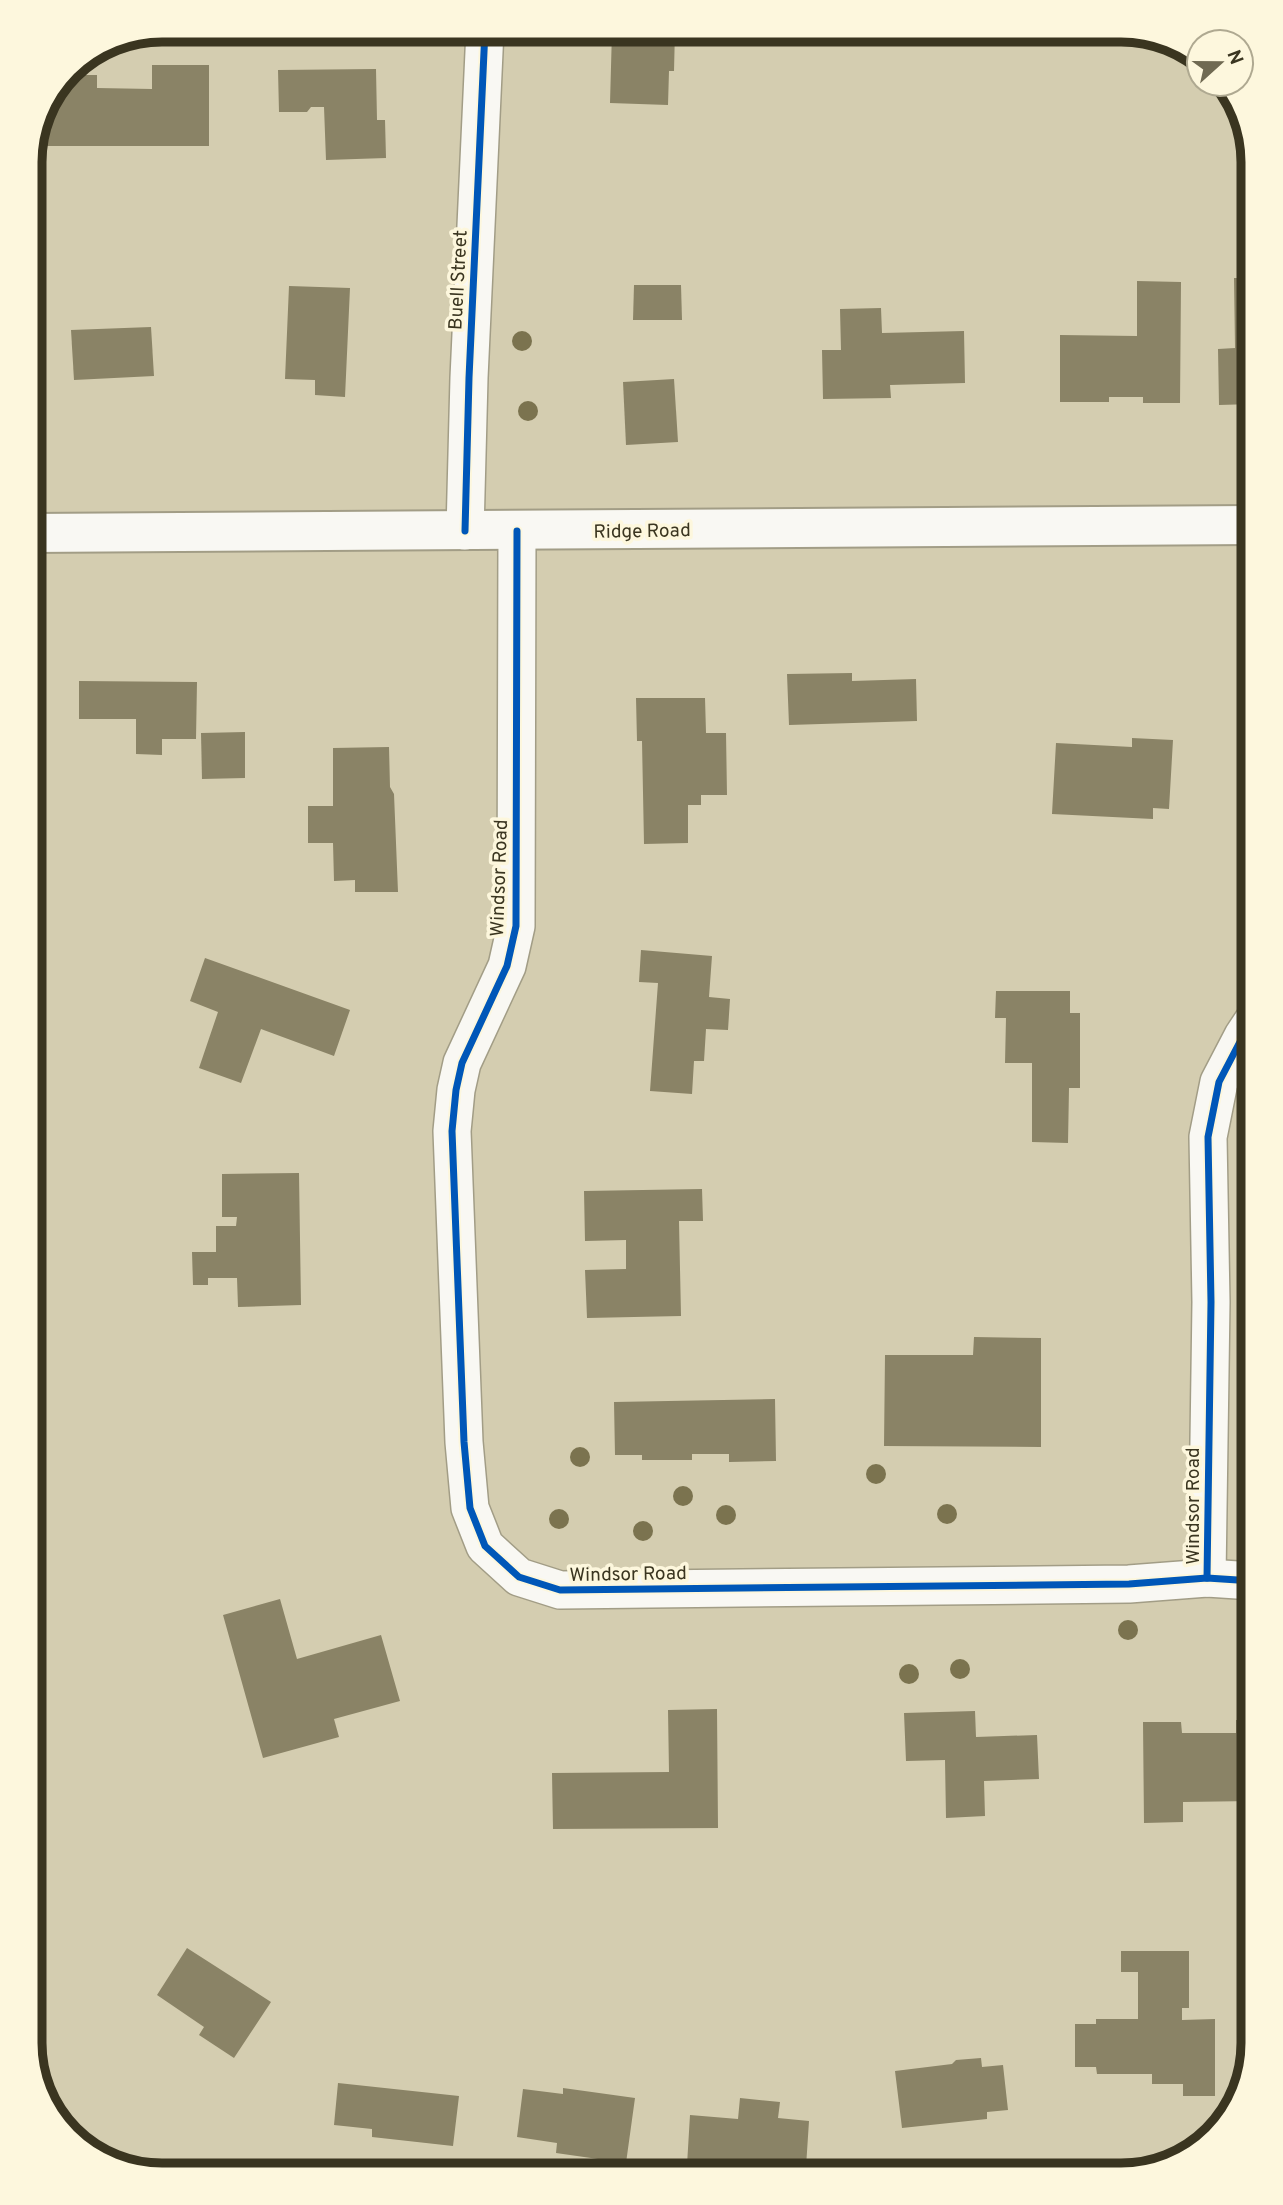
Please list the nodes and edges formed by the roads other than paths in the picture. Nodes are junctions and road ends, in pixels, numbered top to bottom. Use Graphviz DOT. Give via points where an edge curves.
graph roads {
  1 [pos="484,42"];
  2 [pos="1241,525"];
  3 [pos="465,531"];
  4 [pos="517,531"];
  5 [pos="42,533"];
  6 [pos="1241,1043"];
  7 [pos="1207,1578"];
  8 [pos="1241,1580"];
  1 -- 3 [label="street, Buell Street"];
  2 -- 4 [label="main road, Ridge Road"];
  3 -- 4 [label="main road, Ridge Road"];
  3 -- 5 [label="main road, Ridge Road"];
  4 -- 7 [label="street, Windsor Road" via="516,926 507,966 462,1063 452,1131 464,1442 470,1508 485,1546 519,1577 560,1590 1129,1584"];
  6 -- 7 [label="street, Windsor Road" via="1219,1082 1208,1137"];
  7 -- 8 [label="street"];
}
